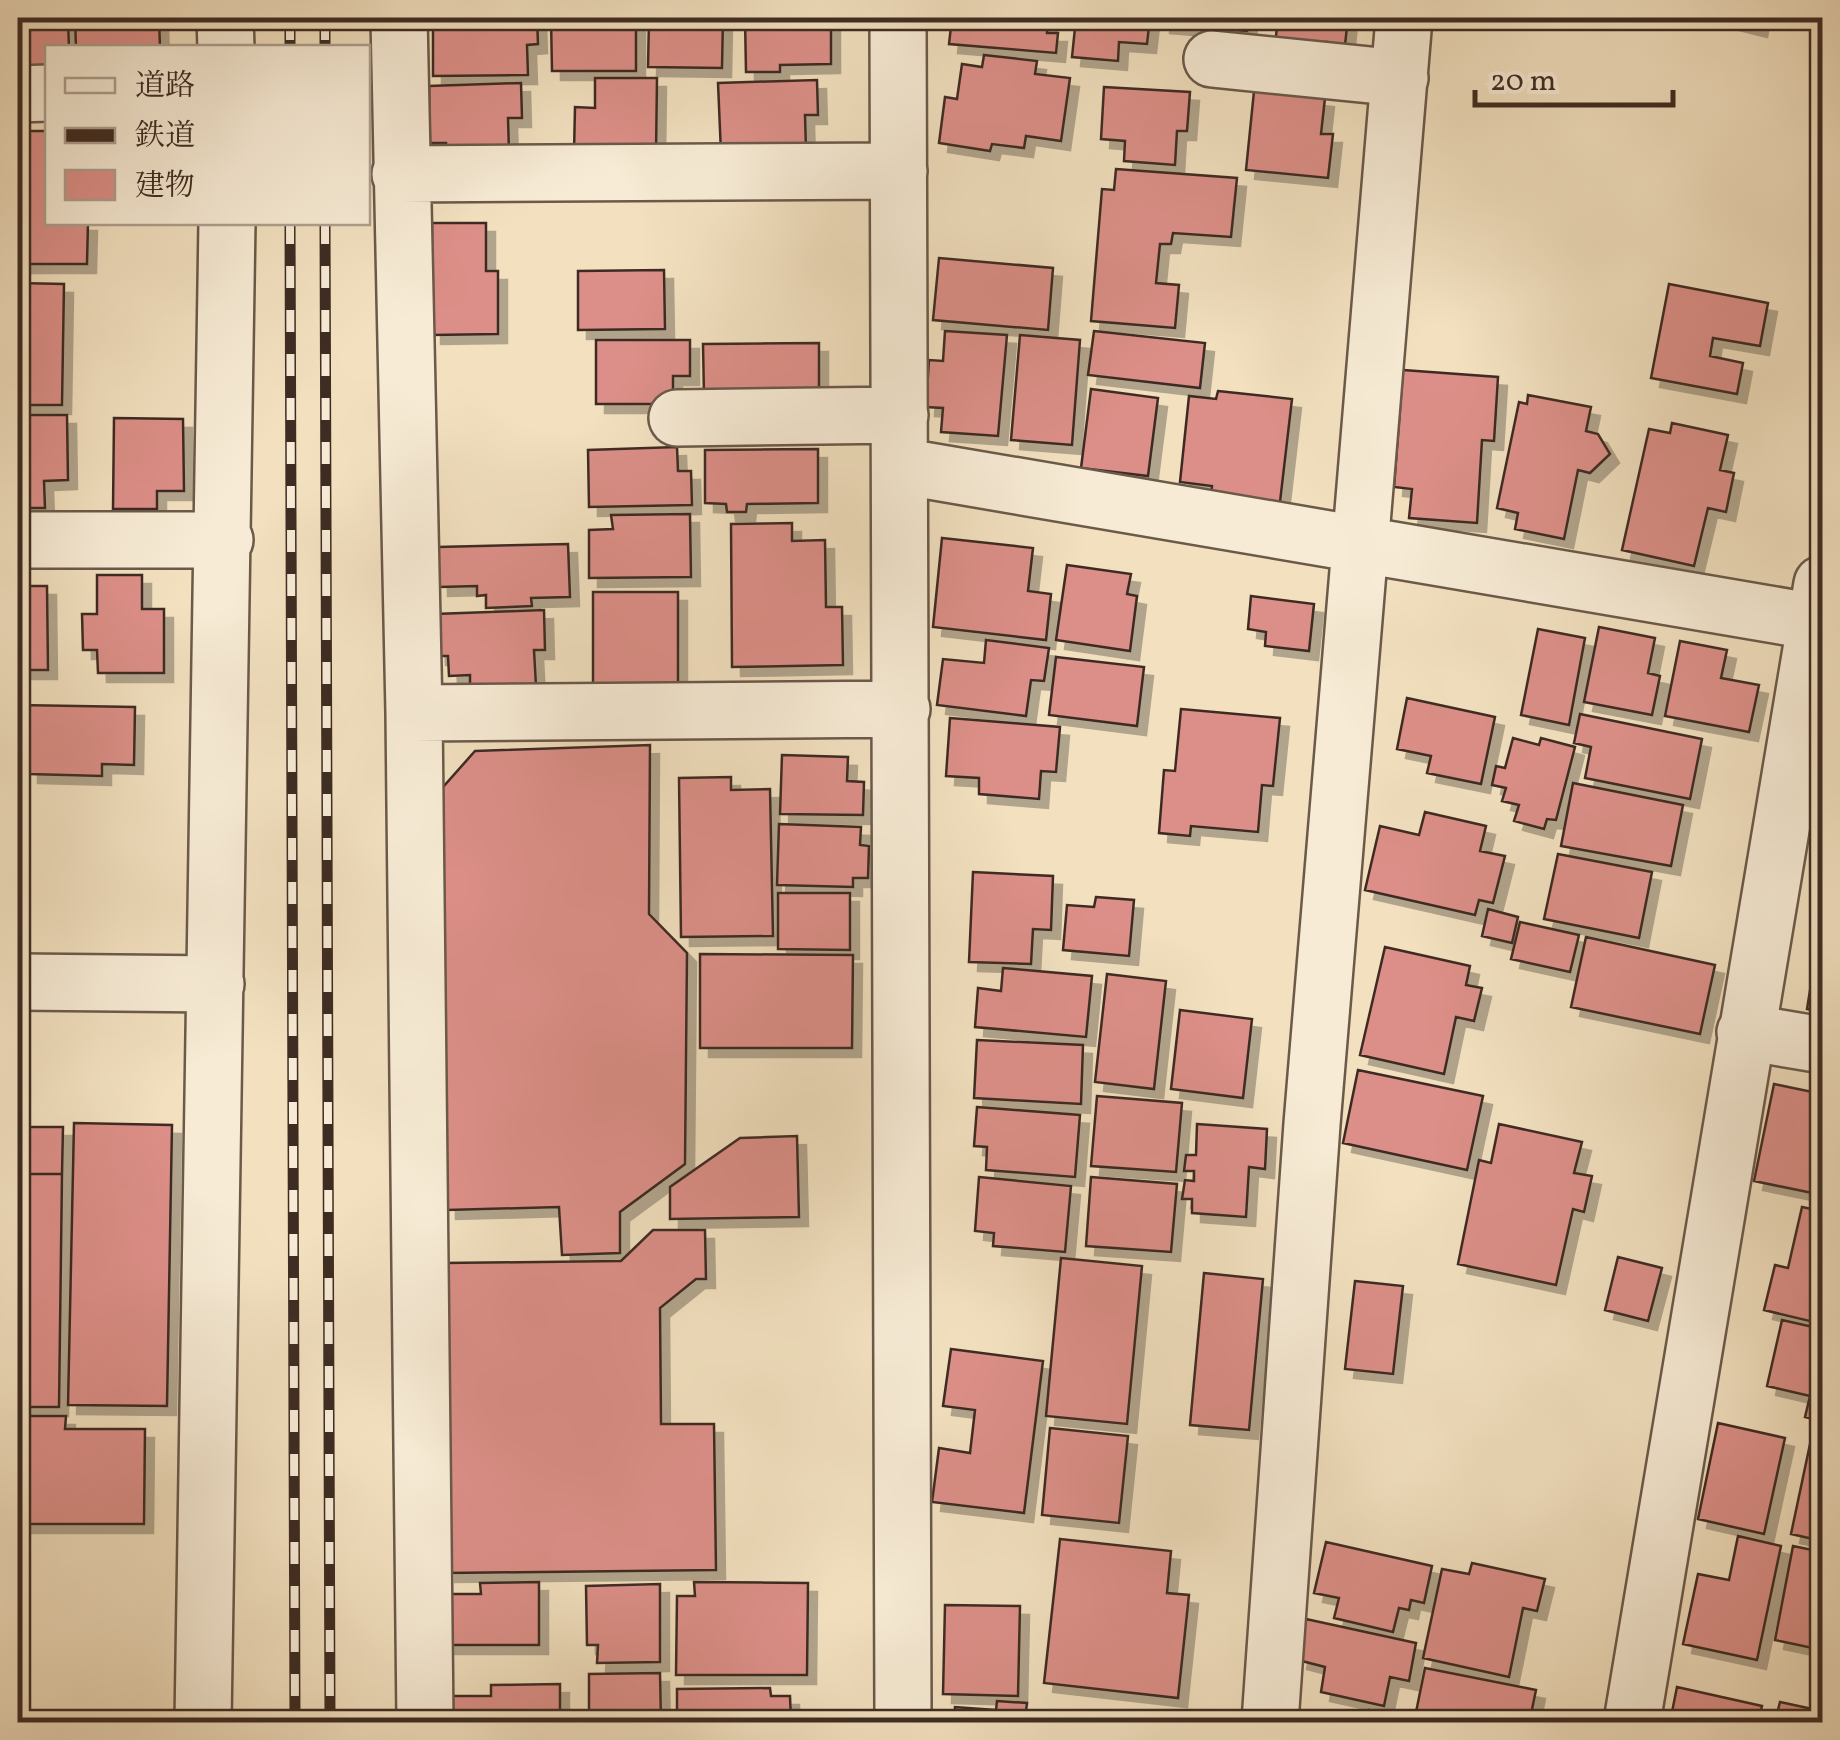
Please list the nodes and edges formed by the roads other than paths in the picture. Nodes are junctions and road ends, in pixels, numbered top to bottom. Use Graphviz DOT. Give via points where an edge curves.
graph roads {
  1 [pos="225,18"];
  2 [pos="399,18"];
  3 [pos="898,18"];
  4 [pos="1404,18"];
  5 [pos="226,45"];
  6 [pos="1212,59"];
  7 [pos="1400,78"];
  8 [pos="18,94"];
  9 [pos="45,94"];
  10 [pos="899,171"];
  11 [pos="400,174"];
  12 [pos="227,225"];
  13 [pos="678,418"];
  14 [pos="900,441"];
  15 [pos="18,540"];
  16 [pos="225,540"];
  17 [pos="1362,542"];
  18 [pos="1819,603"];
  19 [pos="902,709"];
  20 [pos="414,712"];
  21 [pos="18,982"];
  22 [pos="216,984"];
  23 [pos="1745,1032"];
  24 [pos="1822,1045"];
  25 [pos="204,1722"];
  26 [pos="424,1722"];
  27 [pos="903,1722"];
  28 [pos="1270,1722"];
  29 [pos="1632,1722"];
  1 -- 5 [label="street"];
  2 -- 11 [label="street"];
  3 -- 10 [label="street"];
  4 -- 7 [label="street"];
  6 -- 7 [label="street"];
  7 -- 17 [label="street"];
  8 -- 9 [label="street"];
  10 -- 11 [label="street"];
  10 -- 14 [label="street"];
  11 -- 20 [label="street"];
  12 -- 16 [label="street"];
  13 -- 14 [label="street"];
  14 -- 17 [label="street"];
  14 -- 19 [label="street"];
  15 -- 16 [label="street"];
  16 -- 22 [label="street"];
  17 -- 18 [label="street"];
  17 -- 28 [label="street"];
  18 -- 23 [label="street"];
  19 -- 20 [label="street"];
  19 -- 27 [label="street"];
  20 -- 26 [label="street"];
  21 -- 22 [label="street"];
  22 -- 25 [label="street"];
  23 -- 24 [label="street"];
  23 -- 29 [label="street"];
}
